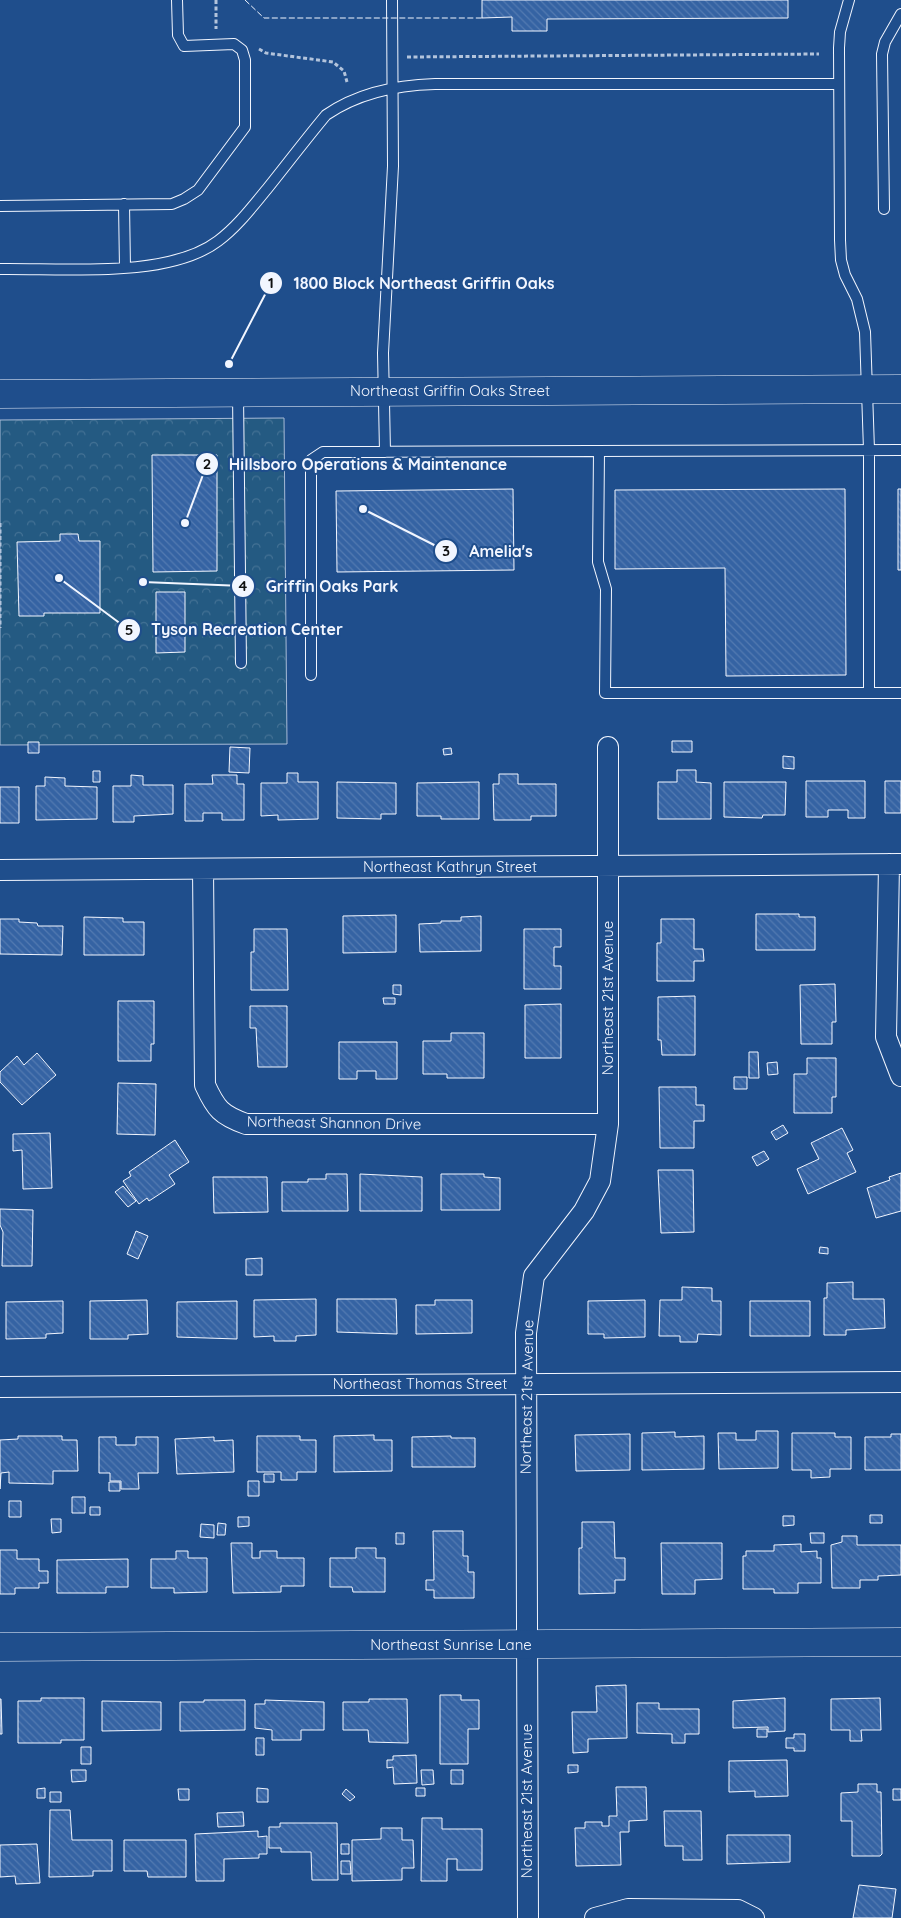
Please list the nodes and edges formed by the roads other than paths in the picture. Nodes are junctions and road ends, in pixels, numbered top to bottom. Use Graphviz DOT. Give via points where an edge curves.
graph roads {
  1 [pos="177,0"];
  2 [pos="392,0"];
  3 [pos="849,0"];
  4 [pos="901,14"];
  5 [pos="839,84"];
  6 [pos="392,88"];
  7 [pos="124,204"];
  8 [pos="0,206"];
  9 [pos="884,209"];
  10 [pos="125,268"];
  11 [pos="0,269"];
  12 [pos="901,389"];
  13 [pos="865,390"];
  14 [pos="384,391"];
  15 [pos="238,392"];
  16 [pos="0,394"];
  17 [pos="868,450"];
  18 [pos="901,450"];
  19 [pos="599,451"];
  20 [pos="385,452"];
  21 [pos="241,663"];
  22 [pos="311,675"];
  23 [pos="869,693"];
  24 [pos="901,693"];
  25 [pos="608,747"];
  26 [pos="895,864"];
  27 [pos="608,866"];
  28 [pos="203,869"];
  29 [pos="0,870"];
  30 [pos="901,1076"];
  31 [pos="608,1124"];
  32 [pos="901,1382"];
  33 [pos="526,1383"];
  34 [pos="0,1387"];
  35 [pos="901,1642"];
  36 [pos="526,1644"];
  37 [pos="0,1647"];
  38 [pos="528,1918"];
  39 [pos="595,1918"];
  40 [pos="754,1918"];
  1 -- 7 [label="lane" via="178,35 184,46 234,44 242,50 246,60 245,127 198,190 172,204"];
  2 -- 6 [label="lane"];
  3 -- 5 [label="lane" via="840,32"];
  4 -- 9 [label="lane" via="882,54"];
  5 -- 6 [label="lane" via="435,84"];
  5 -- 13 [label="lane" via="841,260 866,332"];
  6 -- 10 [label="lane" via="343,103 326,115 246,214 219,241 183,260"];
  6 -- 14 [label="lane" via="393,166 383,353"];
  7 -- 8 [label="lane"];
  7 -- 10 [label="lane"];
  10 -- 11 [label="lane"];
  12 -- 13 [label="street, Northeast Griffin Oaks Street"];
  13 -- 14 [label="street, Northeast Griffin Oaks Street"];
  13 -- 17 [label="lane"];
  14 -- 15 [label="street, Northeast Griffin Oaks Street"];
  14 -- 20 [label="lane"];
  15 -- 16 [label="street, Northeast Griffin Oaks Street"];
  15 -- 21 [label="lane"];
  17 -- 18 [label="lane"];
  17 -- 19 [label="lane"];
  17 -- 23 [label="lane"];
  19 -- 20 [label="lane"];
  19 -- 23 [label="lane" via="598,562 606,589 605,693"];
  20 -- 22 [label="lane" via="323,452 310,460"];
  23 -- 24 [label="lane"];
  25 -- 27 [label="street, Northeast 21st Avenue"];
  26 -- 27 [label="street, Northeast Kathryn Street"];
  26 -- 30 [label="street" via="886,1037"];
  27 -- 28 [label="street, Northeast Kathryn Street"];
  27 -- 31 [label="street, Northeast 21st Avenue"];
  28 -- 29 [label="street, Northeast Kathryn Street"];
  28 -- 31 [label="street, Northeast Shannon Drive" via="205,1085 216,1109 230,1118 246,1124"];
  31 -- 33 [label="street, Northeast 21st Avenue" via="600,1181 584,1211 534,1276 526,1333"];
  32 -- 33 [label="street, Northeast Thomas Street"];
  33 -- 34 [label="street, Northeast Thomas Street"];
  33 -- 36 [label="street, Northeast 21st Avenue"];
  35 -- 36 [label="street, Northeast Sunrise Lane"];
  36 -- 37 [label="street, Northeast Sunrise Lane"];
  36 -- 38 [label="street, Northeast 21st Avenue"];
  39 -- 40 [label="street" via="628,1909 738,1910"];
}
